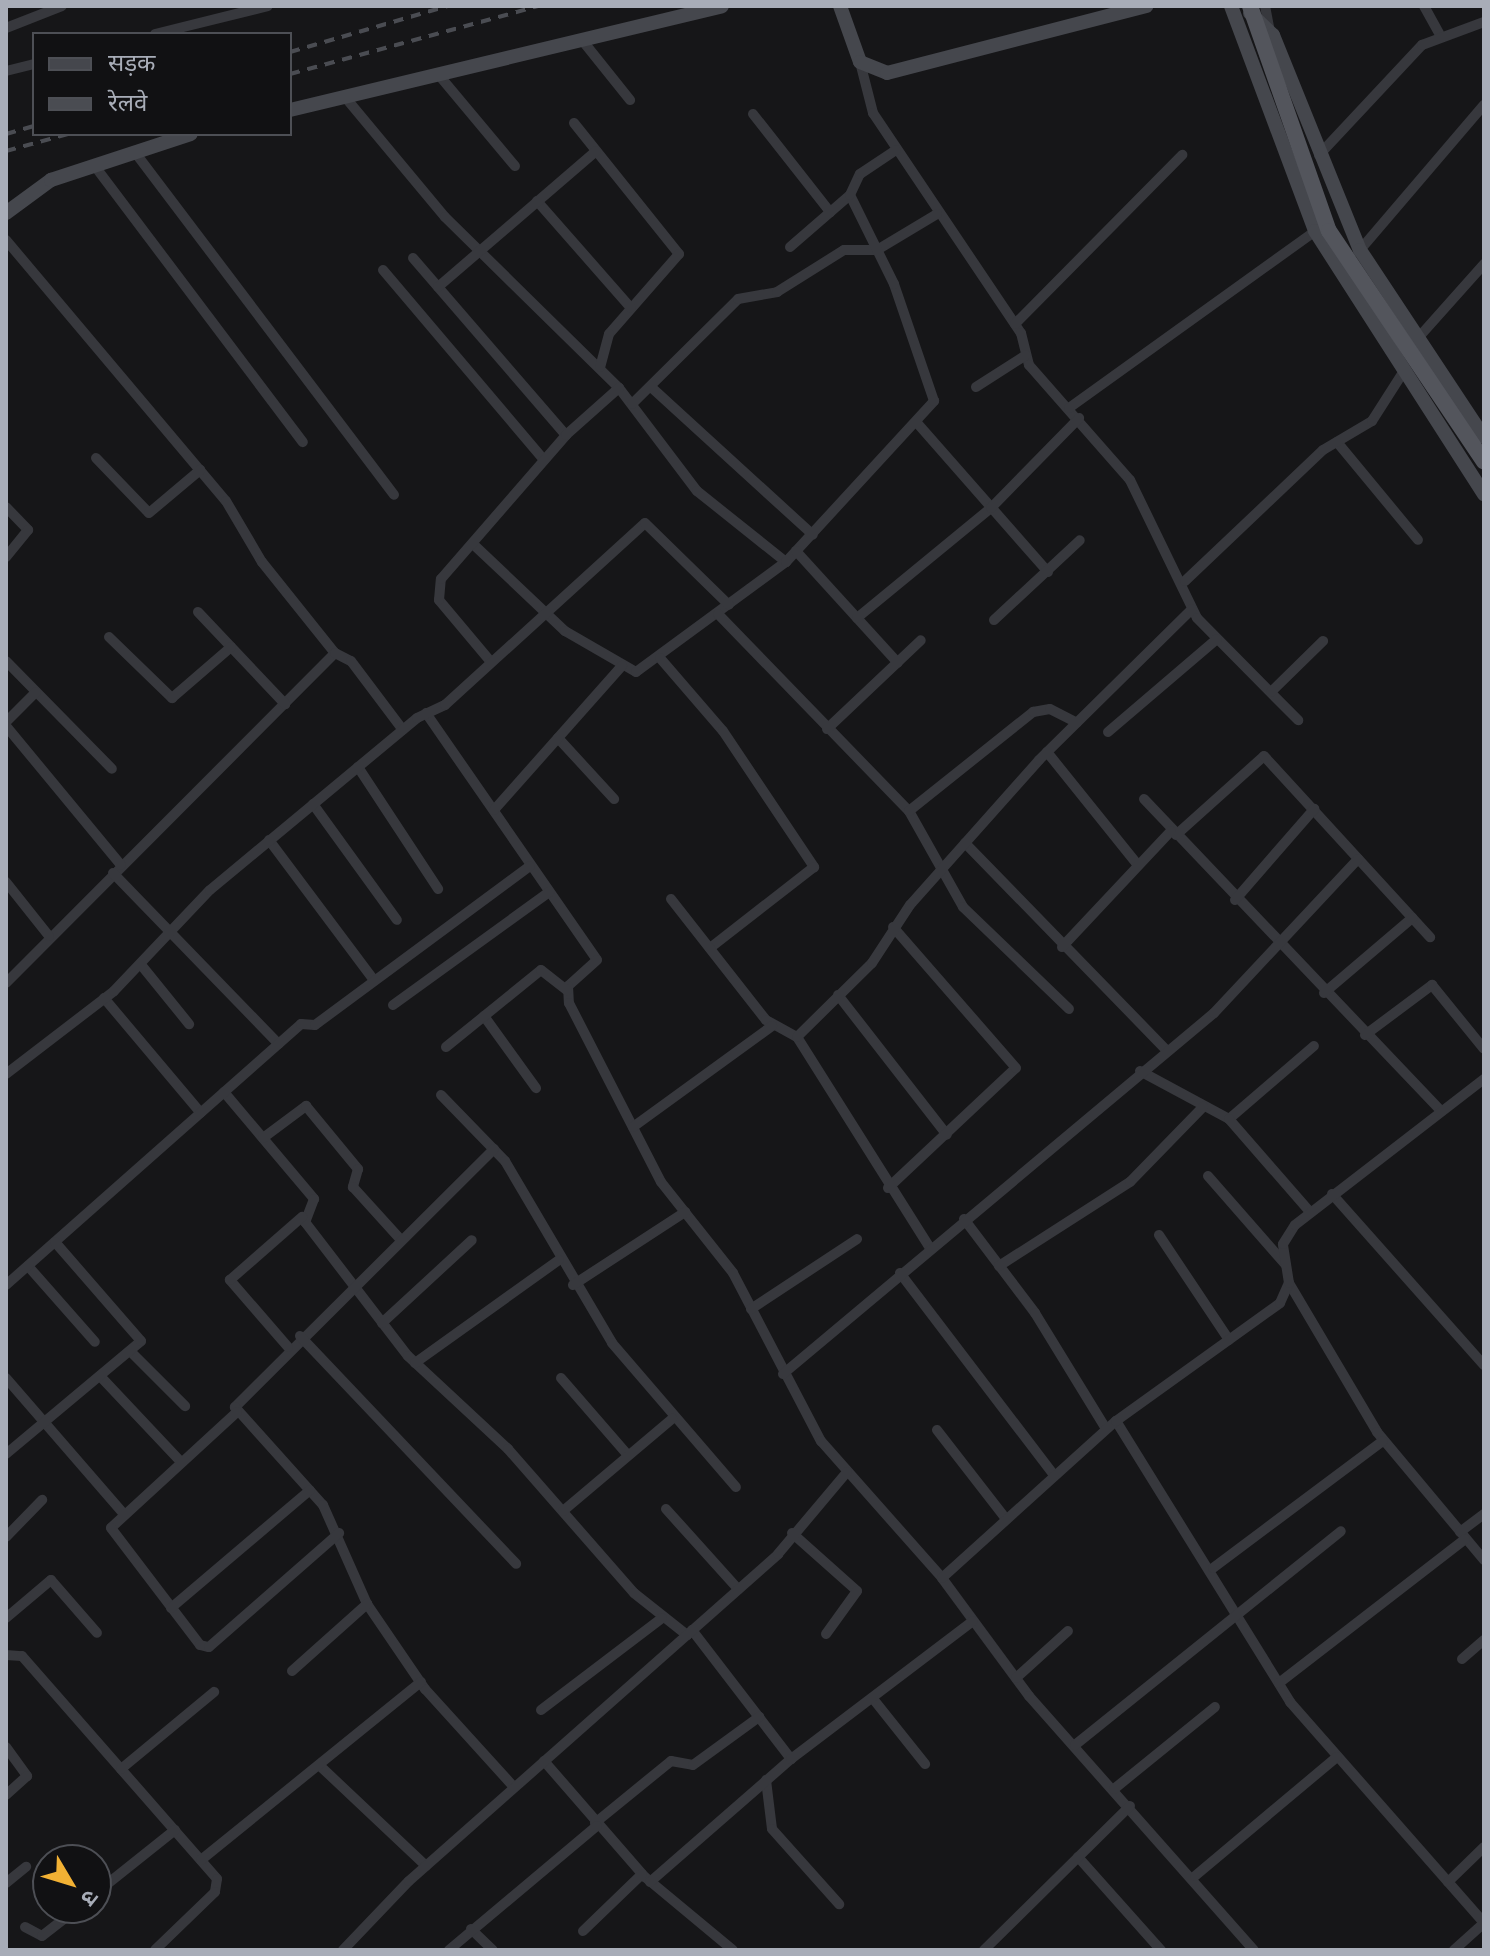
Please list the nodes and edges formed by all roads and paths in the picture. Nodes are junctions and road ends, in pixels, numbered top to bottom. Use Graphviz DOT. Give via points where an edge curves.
graph roads {
  1 [pos="62,6"];
  2 [pos="268,6"];
  3 [pos="722,6"];
  4 [pos="840,6"];
  5 [pos="1147,6"];
  6 [pos="1231,6"];
  7 [pos="1239,6"];
  8 [pos="1250,6"];
  9 [pos="1265,6"];
  10 [pos="1424,6"];
  11 [pos="42,9"];
  12 [pos="1484,22"];
  13 [pos="1269,27"];
  14 [pos="6,28"];
  15 [pos="163,32"];
  16 [pos="1439,33"];
  17 [pos="582,40"];
  18 [pos="860,62"];
  19 [pos="32,64"];
  20 [pos="6,71"];
  21 [pos="438,74"];
  22 [pos="345,97"];
  23 [pos="630,100"];
  24 [pos="1484,105"];
  25 [pos="292,110"];
  26 [pos="753,114"];
  27 [pos="574,123"];
  28 [pos="184,136"];
  29 [pos="896,150"];
  30 [pos="134,151"];
  31 [pos="596,151"];
  32 [pos="1182,155"];
  33 [pos="1319,155"];
  34 [pos="94,165"];
  35 [pos="515,166"];
  36 [pos="850,195"];
  37 [pos="537,201"];
  38 [pos="830,212"];
  39 [pos="6,213"];
  40 [pos="937,214"];
  41 [pos="1315,231"];
  42 [pos="6,240"];
  43 [pos="790,247"];
  44 [pos="482,248"];
  45 [pos="877,250"];
  46 [pos="1360,250"];
  47 [pos="413,258"];
  48 [pos="1484,264"];
  49 [pos="383,270"];
  50 [pos="438,287"];
  51 [pos="631,308"];
  52 [pos="1015,324"];
  53 [pos="1419,337"];
  54 [pos="1026,355"];
  55 [pos="600,367"];
  56 [pos="1404,371"];
  57 [pos="651,387"];
  58 [pos="976,387"];
  59 [pos="619,388"];
  60 [pos="632,404"];
  61 [pos="1069,408"];
  62 [pos="1079,418"];
  63 [pos="918,424"];
  64 [pos="566,435"];
  65 [pos="1484,437"];
  66 [pos="303,442"];
  67 [pos="1337,442"];
  68 [pos="96,458"];
  69 [pos="544,460"];
  70 [pos="1484,462"];
  71 [pos="200,470"];
  72 [pos="1484,494"];
  73 [pos="394,495"];
  74 [pos="6,507"];
  75 [pos="991,508"];
  76 [pos="813,535"];
  77 [pos="1080,540"];
  78 [pos="1418,540"];
  79 [pos="473,544"];
  80 [pos="796,551"];
  81 [pos="6,557"];
  82 [pos="786,562"];
  83 [pos="1048,572"];
  84 [pos="1185,581"];
  85 [pos="729,605"];
  86 [pos="1192,609"];
  87 [pos="198,612"];
  88 [pos="544,612"];
  89 [pos="718,614"];
  90 [pos="857,618"];
  91 [pos="994,620"];
  92 [pos="109,637"];
  93 [pos="1217,639"];
  94 [pos="921,640"];
  95 [pos="1323,641"];
  96 [pos="231,647"];
  97 [pos="335,653"];
  98 [pos="660,658"];
  99 [pos="6,661"];
  100 [pos="491,662"];
  101 [pos="898,663"];
  102 [pos="622,666"];
  103 [pos="36,692"];
  104 [pos="1271,692"];
  105 [pos="285,704"];
  106 [pos="426,713"];
  107 [pos="1298,720"];
  108 [pos="1077,723"];
  109 [pos="6,724"];
  110 [pos="827,729"];
  111 [pos="403,730"];
  112 [pos="1108,732"];
  113 [pos="558,738"];
  114 [pos="1047,752"];
  115 [pos="358,767"];
  116 [pos="112,769"];
  117 [pos="614,799"];
  118 [pos="1144,799"];
  119 [pos="313,804"];
  120 [pos="1314,809"];
  121 [pos="494,810"];
  122 [pos="909,811"];
  123 [pos="1173,833"];
  124 [pos="269,840"];
  125 [pos="965,843"];
  126 [pos="1358,859"];
  127 [pos="1138,865"];
  128 [pos="530,866"];
  129 [pos="117,869"];
  130 [pos="938,873"];
  131 [pos="6,882"];
  132 [pos="438,889"];
  133 [pos="549,892"];
  134 [pos="671,899"];
  135 [pos="1235,900"];
  136 [pos="1412,918"];
  137 [pos="397,920"];
  138 [pos="893,927"];
  139 [pos="173,935"];
  140 [pos="49,936"];
  141 [pos="1430,937"];
  142 [pos="1277,944"];
  143 [pos="1062,947"];
  144 [pos="710,948"];
  145 [pos="142,966"];
  146 [pos="373,979"];
  147 [pos="6,983"];
  148 [pos="567,990"];
  149 [pos="1324,993"];
  150 [pos="838,995"];
  151 [pos="104,998"];
  152 [pos="393,1005"];
  153 [pos="1069,1009"];
  154 [pos="484,1016"];
  155 [pos="189,1024"];
  156 [pos="772,1026"];
  157 [pos="1365,1035"];
  158 [pos="797,1037"];
  159 [pos="279,1044"];
  160 [pos="1314,1046"];
  161 [pos="446,1047"];
  162 [pos="1484,1049"];
  163 [pos="1167,1051"];
  164 [pos="1140,1071"];
  165 [pos="6,1074"];
  166 [pos="1484,1079"];
  167 [pos="536,1088"];
  168 [pos="224,1092"];
  169 [pos="441,1095"];
  170 [pos="1203,1107"];
  171 [pos="1441,1111"];
  172 [pos="201,1113"];
  173 [pos="1229,1119"];
  174 [pos="633,1127"];
  175 [pos="947,1135"];
  176 [pos="263,1138"];
  177 [pos="494,1149"];
  178 [pos="1208,1176"];
  179 [pos="888,1188"];
  180 [pos="1332,1194"];
  181 [pos="685,1212"];
  182 [pos="1310,1212"];
  183 [pos="302,1217"];
  184 [pos="964,1219"];
  185 [pos="1159,1235"];
  186 [pos="857,1239"];
  187 [pos="401,1240"];
  188 [pos="472,1240"];
  189 [pos="55,1242"];
  190 [pos="930,1248"];
  191 [pos="559,1260"];
  192 [pos="1286,1265"];
  193 [pos="28,1266"];
  194 [pos="999,1266"];
  195 [pos="900,1273"];
  196 [pos="1289,1283"];
  197 [pos="6,1285"];
  198 [pos="355,1285"];
  199 [pos="573,1285"];
  200 [pos="751,1309"];
  201 [pos="382,1323"];
  202 [pos="300,1336"];
  203 [pos="1229,1340"];
  204 [pos="95,1342"];
  205 [pos="288,1347"];
  206 [pos="130,1351"];
  207 [pos="415,1363"];
  208 [pos="1484,1365"];
  209 [pos="783,1374"];
  210 [pos="100,1376"];
  211 [pos="6,1378"];
  212 [pos="561,1378"];
  213 [pos="185,1406"];
  214 [pos="237,1412"];
  215 [pos="672,1419"];
  216 [pos="44,1421"];
  217 [pos="1116,1421"];
  218 [pos="1106,1429"];
  219 [pos="937,1430"];
  220 [pos="1383,1441"];
  221 [pos="626,1453"];
  222 [pos="6,1454"];
  223 [pos="181,1462"];
  224 [pos="847,1472"];
  225 [pos="1054,1475"];
  226 [pos="736,1487"];
  227 [pos="310,1490"];
  228 [pos="42,1500"];
  229 [pos="666,1509"];
  230 [pos="563,1511"];
  231 [pos="123,1513"];
  232 [pos="1484,1514"];
  233 [pos="1006,1519"];
  234 [pos="1341,1531"];
  235 [pos="339,1533"];
  236 [pos="792,1533"];
  237 [pos="1463,1536"];
  238 [pos="6,1537"];
  239 [pos="1484,1560"];
  240 [pos="516,1564"];
  241 [pos="1213,1568"];
  242 [pos="942,1578"];
  243 [pos="738,1589"];
  244 [pos="367,1604"];
  245 [pos="171,1608"];
  246 [pos="1238,1612"];
  247 [pos="7,1615"];
  248 [pos="662,1618"];
  249 [pos="973,1621"];
  250 [pos="1068,1631"];
  251 [pos="690,1632"];
  252 [pos="97,1633"];
  253 [pos="826,1634"];
  254 [pos="6,1639"];
  255 [pos="1484,1640"];
  256 [pos="11,1654"];
  257 [pos="1462,1659"];
  258 [pos="292,1671"];
  259 [pos="1016,1678"];
  260 [pos="421,1682"];
  261 [pos="1279,1683"];
  262 [pos="214,1692"];
  263 [pos="874,1700"];
  264 [pos="1215,1707"];
  265 [pos="541,1710"];
  266 [pos="759,1717"];
  267 [pos="1075,1745"];
  268 [pos="6,1747"];
  269 [pos="1337,1757"];
  270 [pos="791,1759"];
  271 [pos="544,1761"];
  272 [pos="925,1764"];
  273 [pos="319,1765"];
  274 [pos="121,1769"];
  275 [pos="766,1780"];
  276 [pos="514,1787"];
  277 [pos="1114,1789"];
  278 [pos="6,1795"];
  279 [pos="1130,1806"];
  280 [pos="596,1824"];
  281 [pos="175,1830"];
  282 [pos="1484,1847"];
  283 [pos="1078,1857"];
  284 [pos="201,1860"];
  285 [pos="426,1866"];
  286 [pos="26,1867"];
  287 [pos="1195,1876"];
  288 [pos="646,1878"];
  289 [pos="112,1880"];
  290 [pos="1448,1882"];
  291 [pos="6,1883"];
  292 [pos="839,1904"];
  293 [pos="1484,1923"];
  294 [pos="57,1924"];
  295 [pos="25,1927"];
  296 [pos="471,1929"];
  297 [pos="583,1931"];
  298 [pos="990,1948"];
  299 [pos="155,1950"];
  300 [pos="343,1950"];
  301 [pos="449,1950"];
  302 [pos="493,1950"];
  303 [pos="733,1950"];
  304 [pos="1161,1950"];
  305 [pos="1254,1950"];
  306 [pos="1454,1950"];
  1 -- 11 [label="street"];
  2 -- 15 [label="street"];
  3 -- 17 [label="main road"];
  4 -- 18 [label="main road"];
  5 -- 18 [label="main road" via="887,73"];
  6 -- 41 [label="main road"];
  7 -- 13 [label="main road"];
  8 -- 70 [label="main road, bridge" via="1329,231"];
  9 -- 13 [label="street"];
  10 -- 16 [label="street"];
  11 -- 14 [label="street"];
  12 -- 16 [label="street"];
  13 -- 33 [label="main road"];
  16 -- 33 [label="street"];
  17 -- 21 [label="main road"];
  17 -- 23 [label="street"];
  18 -- 29 [label="street" via="865,97"];
  19 -- 20 [label="street"];
  21 -- 22 [label="main road"];
  21 -- 35 [label="street"];
  22 -- 25 [label="main road"];
  22 -- 44 [label="street" via="445,217"];
  24 -- 46 [label="street"];
  26 -- 38 [label="street"];
  27 -- 31 [label="street"];
  28 -- 30 [label="main road"];
  29 -- 36 [label="street" via="860,174"];
  29 -- 40 [label="street"];
  30 -- 34 [label="main road"];
  30 -- 73 [label="street"];
  31 -- 37 [label="street"];
  31 -- 51 [label="street" via="679,254"];
  32 -- 52 [label="street"];
  33 -- 46 [label="main road"];
  34 -- 39 [label="main road" via="51,180"];
  34 -- 66 [label="street"];
  36 -- 38 [label="street"];
  36 -- 45 [label="street"];
  37 -- 44 [label="street"];
  37 -- 51 [label="street"];
  38 -- 43 [label="street"];
  40 -- 45 [label="street"];
  40 -- 52 [label="street"];
  41 -- 56 [label="main road"];
  41 -- 61 [label="street"];
  42 -- 71 [label="street"];
  44 -- 50 [label="street"];
  44 -- 55 [label="street"];
  45 -- 57 [label="street" via="844,250 777,292 738,299"];
  45 -- 63 [label="street" via="933,394"];
  46 -- 53 [label="main road"];
  47 -- 50 [label="street"];
  48 -- 53 [label="street"];
  49 -- 69 [label="street"];
  50 -- 64 [label="street"];
  51 -- 55 [label="street" via="606,339"];
  52 -- 54 [label="street"];
  53 -- 65 [label="main road"];
  54 -- 58 [label="street"];
  54 -- 61 [label="street"];
  55 -- 59 [label="street"];
  56 -- 67 [label="street" via="1372,421"];
  56 -- 72 [label="main road"];
  57 -- 60 [label="street"];
  57 -- 76 [label="street"];
  59 -- 60 [label="street"];
  59 -- 64 [label="street"];
  60 -- 82 [label="street" via="697,491"];
  61 -- 62 [label="street"];
  62 -- 75 [label="street"];
  62 -- 84 [label="street" via="1130,480"];
  63 -- 75 [label="street"];
  63 -- 76 [label="street"];
  64 -- 69 [label="street"];
  67 -- 78 [label="street"];
  67 -- 84 [label="street"];
  68 -- 71 [label="street" via="149,513"];
  69 -- 79 [label="street"];
  71 -- 97 [label="street"];
  74 -- 81 [label="street" via="28,530"];
  75 -- 83 [label="street"];
  75 -- 90 [label="street"];
  76 -- 80 [label="street"];
  77 -- 83 [label="street"];
  79 -- 88 [label="street"];
  79 -- 100 [label="street" via="441,579 439,600"];
  80 -- 82 [label="street"];
  80 -- 90 [label="street"];
  82 -- 85 [label="street"];
  83 -- 91 [label="street"];
  84 -- 86 [label="street"];
  85 -- 88 [label="street" via="649,522"];
  85 -- 89 [label="street"];
  86 -- 93 [label="street"];
  86 -- 108 [label="street"];
  87 -- 96 [label="street"];
  88 -- 100 [label="street"];
  88 -- 102 [label="street"];
  89 -- 98 [label="street"];
  89 -- 110 [label="street"];
  90 -- 101 [label="street"];
  92 -- 96 [label="street" via="172,698"];
  93 -- 104 [label="street"];
  93 -- 112 [label="street"];
  94 -- 101 [label="street"];
  95 -- 104 [label="street"];
  96 -- 105 [label="street"];
  97 -- 105 [label="street"];
  97 -- 111 [label="street" via="351,661"];
  98 -- 102 [label="street" via="636,672"];
  98 -- 144 [label="street" via="723,731 814,867"];
  99 -- 103 [label="street"];
  100 -- 106 [label="street"];
  101 -- 110 [label="street"];
  102 -- 113 [label="street"];
  103 -- 109 [label="street"];
  103 -- 116 [label="street"];
  104 -- 107 [label="street"];
  105 -- 129 [label="street"];
  106 -- 111 [label="street"];
  106 -- 121 [label="street"];
  108 -- 114 [label="street"];
  108 -- 122 [label="street" via="1050,709 1033,712"];
  109 -- 129 [label="street"];
  110 -- 122 [label="street"];
  111 -- 115 [label="street"];
  113 -- 117 [label="street"];
  113 -- 121 [label="street"];
  114 -- 125 [label="street"];
  114 -- 127 [label="street"];
  115 -- 119 [label="street"];
  115 -- 132 [label="street"];
  118 -- 123 [label="street"];
  119 -- 124 [label="street"];
  119 -- 137 [label="street"];
  120 -- 123 [label="street" via="1261,756"];
  120 -- 126 [label="street"];
  120 -- 135 [label="street"];
  121 -- 128 [label="street"];
  122 -- 130 [label="street"];
  123 -- 127 [label="street"];
  123 -- 135 [label="street"];
  124 -- 139 [label="street" via="198,901"];
  124 -- 146 [label="street"];
  125 -- 130 [label="street"];
  125 -- 143 [label="street"];
  126 -- 136 [label="street"];
  126 -- 142 [label="street"];
  127 -- 143 [label="street"];
  128 -- 133 [label="street"];
  128 -- 146 [label="street"];
  129 -- 139 [label="street"];
  129 -- 140 [label="street"];
  130 -- 138 [label="street"];
  130 -- 153 [label="street" via="974,920"];
  131 -- 140 [label="street"];
  133 -- 148 [label="street" via="597,960"];
  133 -- 152 [label="street"];
  134 -- 144 [label="street"];
  135 -- 142 [label="street"];
  136 -- 141 [label="street"];
  136 -- 149 [label="street"];
  138 -- 150 [label="street" via="872,963"];
  138 -- 175 [label="street" via="1016,1068"];
  139 -- 145 [label="street"];
  139 -- 159 [label="street"];
  140 -- 147 [label="street"];
  142 -- 149 [label="street"];
  142 -- 163 [label="street" via="1214,1013"];
  143 -- 163 [label="street"];
  144 -- 156 [label="street"];
  145 -- 151 [label="street"];
  145 -- 155 [label="street"];
  146 -- 159 [label="street"];
  148 -- 154 [label="street" via="541,970"];
  148 -- 174 [label="street"];
  149 -- 157 [label="street"];
  150 -- 158 [label="street"];
  150 -- 175 [label="street"];
  151 -- 165 [label="street"];
  151 -- 172 [label="street"];
  154 -- 161 [label="street"];
  154 -- 167 [label="street"];
  156 -- 158 [label="street"];
  156 -- 174 [label="street"];
  157 -- 162 [label="street" via="1432,985"];
  157 -- 171 [label="street"];
  158 -- 179 [label="street"];
  159 -- 168 [label="street"];
  160 -- 173 [label="street"];
  163 -- 164 [label="street"];
  164 -- 170 [label="street"];
  164 -- 184 [label="street"];
  166 -- 171 [label="street"];
  168 -- 172 [label="street"];
  168 -- 176 [label="street"];
  169 -- 177 [label="street"];
  170 -- 173 [label="street"];
  170 -- 194 [label="street" via="1130,1182"];
  171 -- 180 [label="street"];
  172 -- 189 [label="street"];
  173 -- 182 [label="street"];
  174 -- 181 [label="street"];
  175 -- 179 [label="street"];
  176 -- 183 [label="street" via="314,1199"];
  176 -- 187 [label="street" via="306,1106 358,1169 353,1187"];
  177 -- 187 [label="street"];
  177 -- 191 [label="street"];
  178 -- 192 [label="street"];
  179 -- 190 [label="street"];
  180 -- 182 [label="street"];
  180 -- 208 [label="street"];
  181 -- 199 [label="street"];
  181 -- 200 [label="street" via="733,1273"];
  182 -- 192 [label="street" via="1286,1235"];
  183 -- 198 [label="street"];
  183 -- 205 [label="street" via="230,1280"];
  184 -- 190 [label="street"];
  184 -- 194 [label="street"];
  185 -- 203 [label="street"];
  186 -- 200 [label="street"];
  187 -- 198 [label="street"];
  188 -- 201 [label="street"];
  189 -- 193 [label="street"];
  189 -- 206 [label="street" via="140,1333"];
  190 -- 195 [label="street"];
  191 -- 199 [label="street"];
  191 -- 207 [label="street"];
  192 -- 196 [label="street"];
  193 -- 197 [label="street"];
  193 -- 204 [label="street"];
  194 -- 218 [label="street"];
  195 -- 209 [label="street"];
  195 -- 225 [label="street"];
  196 -- 203 [label="street" via="1280,1303"];
  196 -- 220 [label="street"];
  198 -- 201 [label="street"];
  198 -- 202 [label="street"];
  199 -- 215 [label="street"];
  200 -- 209 [label="street"];
  201 -- 207 [label="street"];
  202 -- 205 [label="street"];
  202 -- 240 [label="street"];
  203 -- 217 [label="street"];
  205 -- 214 [label="street" via="238,1395"];
  206 -- 210 [label="street"];
  206 -- 213 [label="street"];
  207 -- 230 [label="street"];
  209 -- 224 [label="street" via="821,1441"];
  210 -- 216 [label="street"];
  210 -- 223 [label="street"];
  211 -- 216 [label="street"];
  212 -- 221 [label="street"];
  214 -- 223 [label="street"];
  214 -- 227 [label="street"];
  215 -- 221 [label="street"];
  215 -- 226 [label="street"];
  216 -- 222 [label="street"];
  216 -- 231 [label="street"];
  217 -- 218 [label="street"];
  217 -- 241 [label="street"];
  218 -- 225 [label="street"];
  219 -- 233 [label="street"];
  220 -- 237 [label="street"];
  220 -- 241 [label="street"];
  221 -- 230 [label="street"];
  223 -- 231 [label="street"];
  224 -- 236 [label="street"];
  224 -- 242 [label="street"];
  225 -- 233 [label="street"];
  227 -- 235 [label="street"];
  227 -- 245 [label="street"];
  228 -- 238 [label="street"];
  229 -- 243 [label="street"];
  230 -- 248 [label="street"];
  231 -- 245 [label="street" via="112,1532"];
  232 -- 237 [label="street"];
  233 -- 242 [label="street"];
  234 -- 246 [label="street"];
  235 -- 244 [label="street"];
  235 -- 245 [label="street" via="209,1647 200,1645"];
  236 -- 243 [label="street"];
  236 -- 253 [label="street" via="857,1591"];
  237 -- 239 [label="street"];
  237 -- 261 [label="street"];
  241 -- 246 [label="street"];
  242 -- 249 [label="street"];
  243 -- 251 [label="street"];
  244 -- 258 [label="street"];
  244 -- 260 [label="street"];
  246 -- 261 [label="street"];
  246 -- 267 [label="street"];
  247 -- 252 [label="street" via="51,1580"];
  248 -- 251 [label="street"];
  248 -- 265 [label="street"];
  249 -- 259 [label="street"];
  249 -- 263 [label="street"];
  250 -- 259 [label="street"];
  251 -- 266 [label="street"];
  251 -- 271 [label="street"];
  254 -- 256 [label="street"];
  255 -- 257 [label="street"];
  256 -- 274 [label="street"];
  259 -- 267 [label="street"];
  260 -- 273 [label="street"];
  260 -- 276 [label="street"];
  261 -- 269 [label="street"];
  262 -- 274 [label="street"];
  263 -- 270 [label="street"];
  263 -- 272 [label="street"];
  264 -- 277 [label="street"];
  266 -- 270 [label="street"];
  266 -- 280 [label="street" via="693,1765 671,1761"];
  267 -- 277 [label="street"];
  268 -- 278 [label="street" via="27,1776"];
  269 -- 287 [label="street"];
  269 -- 290 [label="street"];
  270 -- 275 [label="street"];
  271 -- 276 [label="street"];
  271 -- 280 [label="street"];
  273 -- 284 [label="street"];
  273 -- 285 [label="street"];
  274 -- 281 [label="street"];
  275 -- 288 [label="street"];
  275 -- 292 [label="street" via="772,1829"];
  276 -- 285 [label="street"];
  277 -- 279 [label="street"];
  279 -- 283 [label="street"];
  279 -- 287 [label="street"];
  280 -- 288 [label="street"];
  280 -- 296 [label="street"];
  281 -- 284 [label="street"];
  281 -- 289 [label="street"];
  282 -- 290 [label="street"];
  283 -- 298 [label="street"];
  283 -- 304 [label="street"];
  284 -- 299 [label="street" via="218,1886"];
  285 -- 300 [label="street"];
  286 -- 291 [label="street"];
  287 -- 305 [label="street"];
  288 -- 297 [label="street"];
  288 -- 303 [label="street"];
  290 -- 293 [label="street"];
  293 -- 306 [label="street"];
  294 -- 295 [label="street" via="42,1936"];
  296 -- 301 [label="street"];
  296 -- 302 [label="street"];
}
